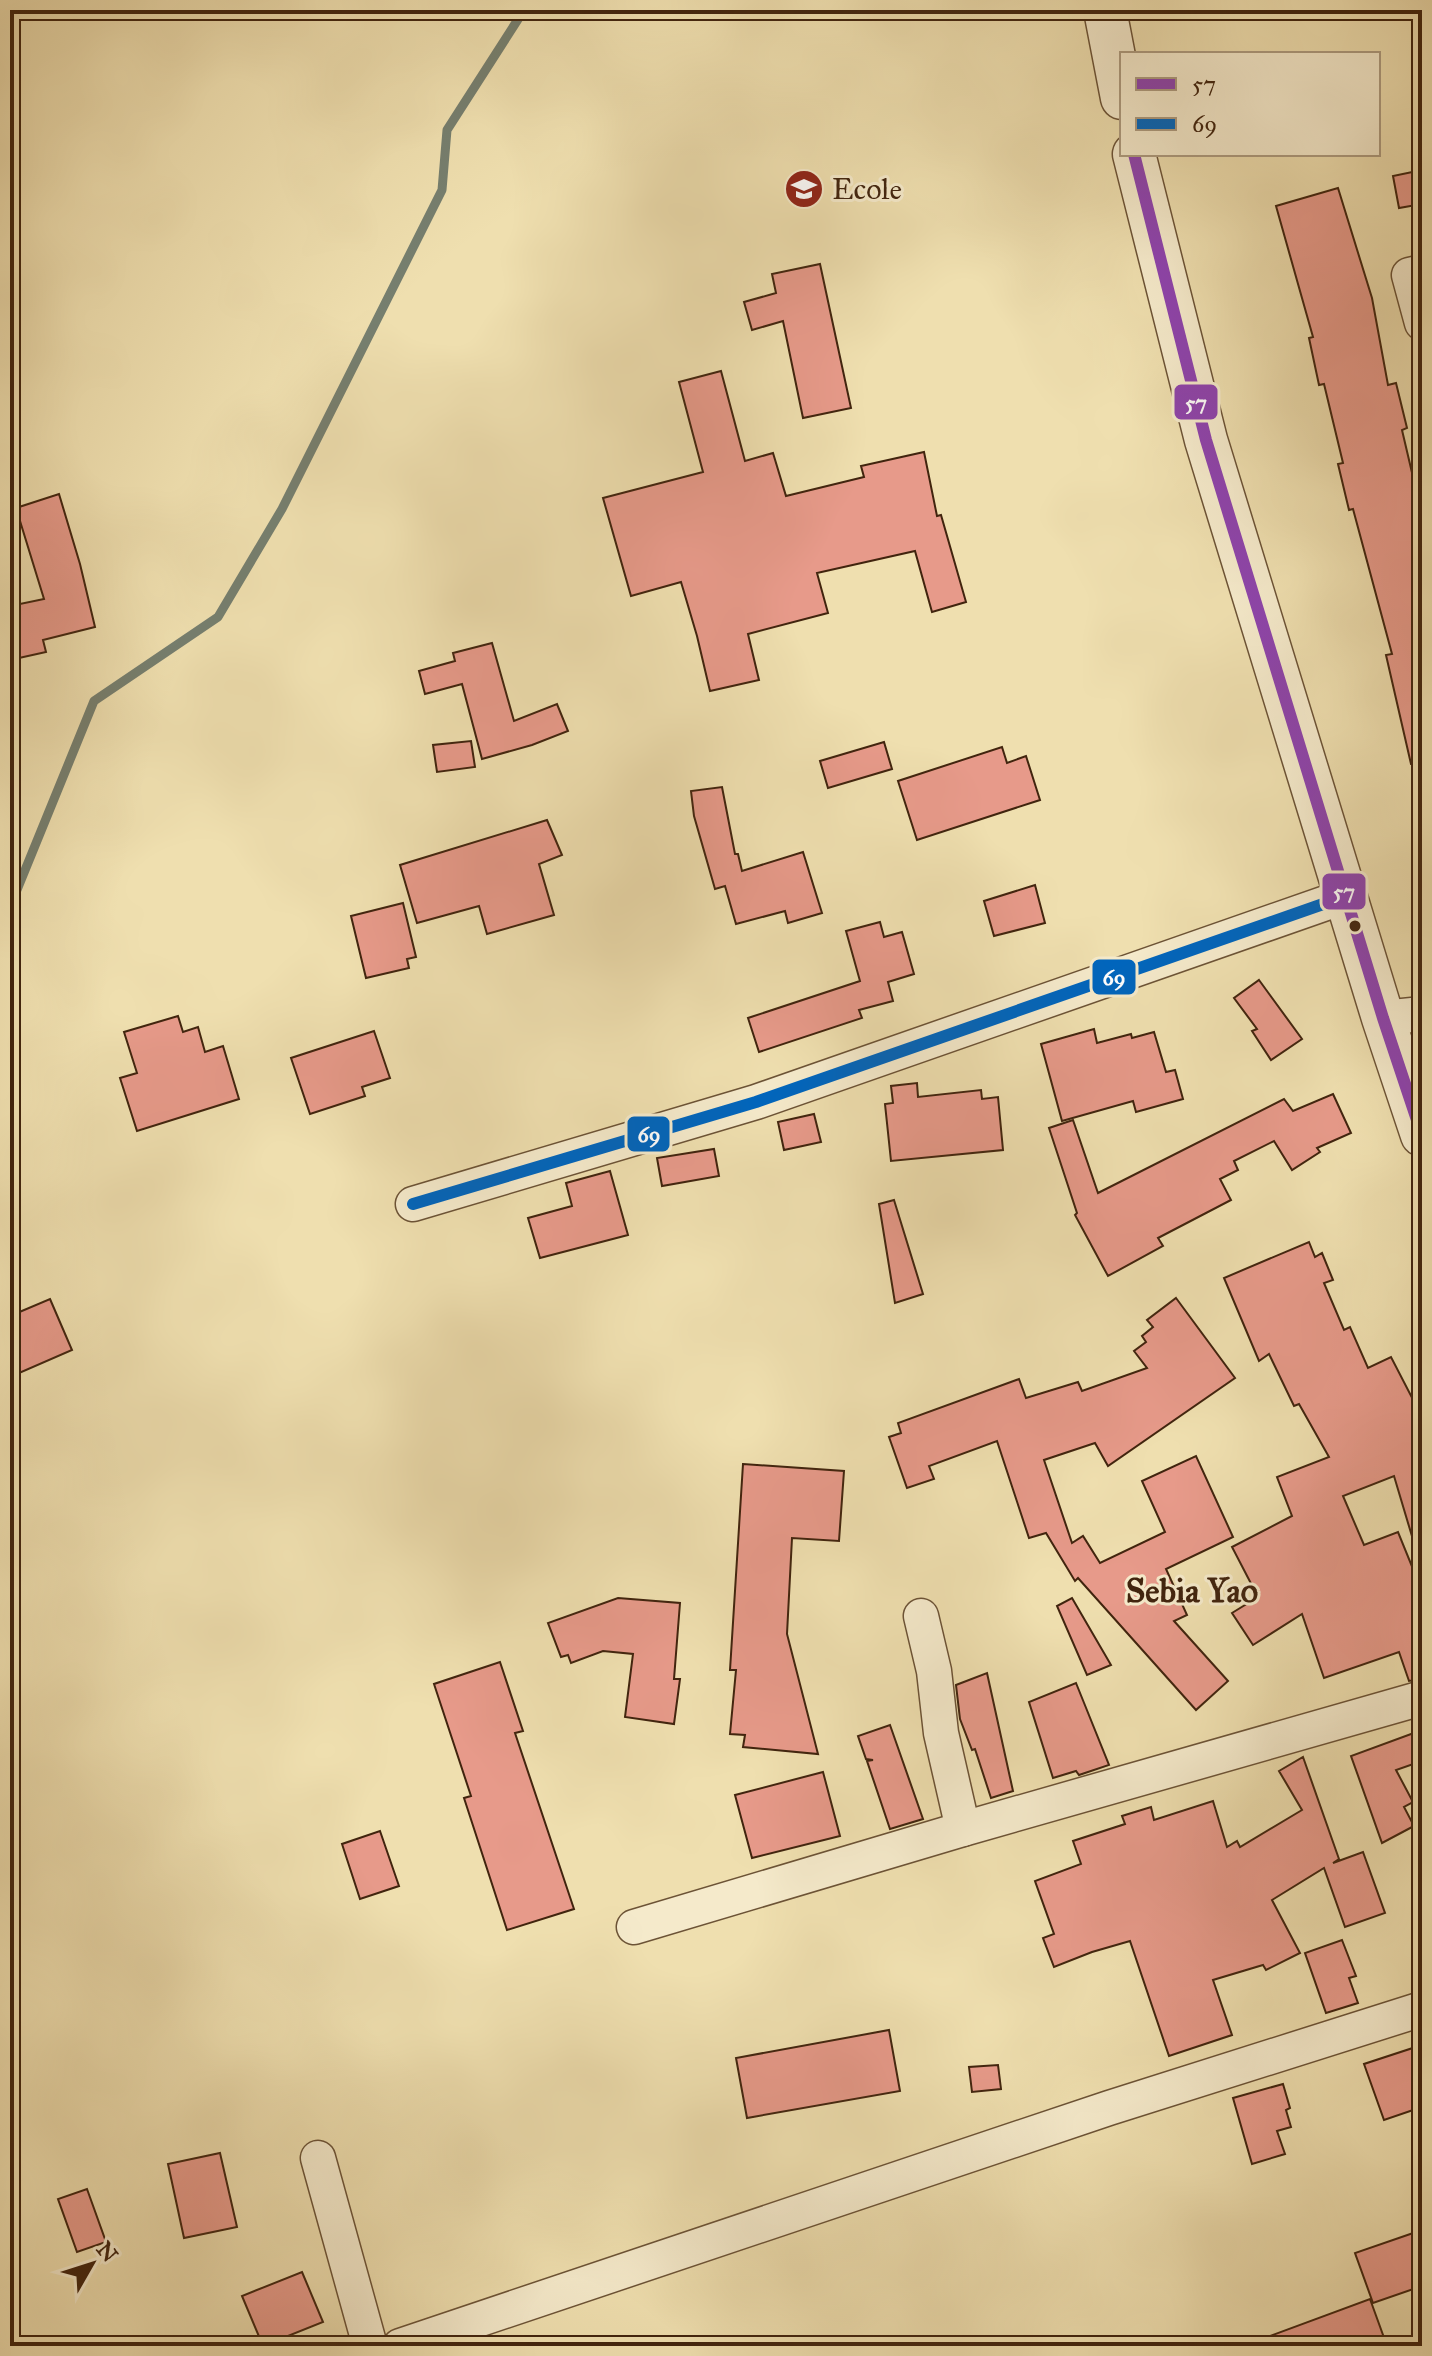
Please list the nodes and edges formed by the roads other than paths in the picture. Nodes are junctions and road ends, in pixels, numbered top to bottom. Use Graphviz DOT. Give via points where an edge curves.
graph roads {
  1 [pos="1105,10"];
  2 [pos="1120,88"];
  3 [pos="1135,156"];
  4 [pos="1422,272"];
  5 [pos="1422,323"];
  6 [pos="1346,896"];
  7 [pos="1402,1016"];
  8 [pos="1422,1135"];
  9 [pos="413,1204"];
  10 [pos="921,1616"];
  11 [pos="1422,1698"];
  12 [pos="963,1829"];
  13 [pos="634,1927"];
  14 [pos="1422,2009"];
  15 [pos="318,2158"];
  16 [pos="370,2346"];
  17 [pos="400,2346"];
  1 -- 2 [label="street"];
  3 -- 6 [label="street" via="1206,440"];
  4 -- 5 [label="street" via="1409,275"];
  6 -- 7 [label="street"];
  6 -- 9 [label="street" via="756,1102"];
  7 -- 8 [label="street"];
  10 -- 12 [label="street"];
  11 -- 12 [label="street"];
  12 -- 13 [label="street"];
  14 -- 17 [label="street"];
  15 -- 16 [label="street"];
}
